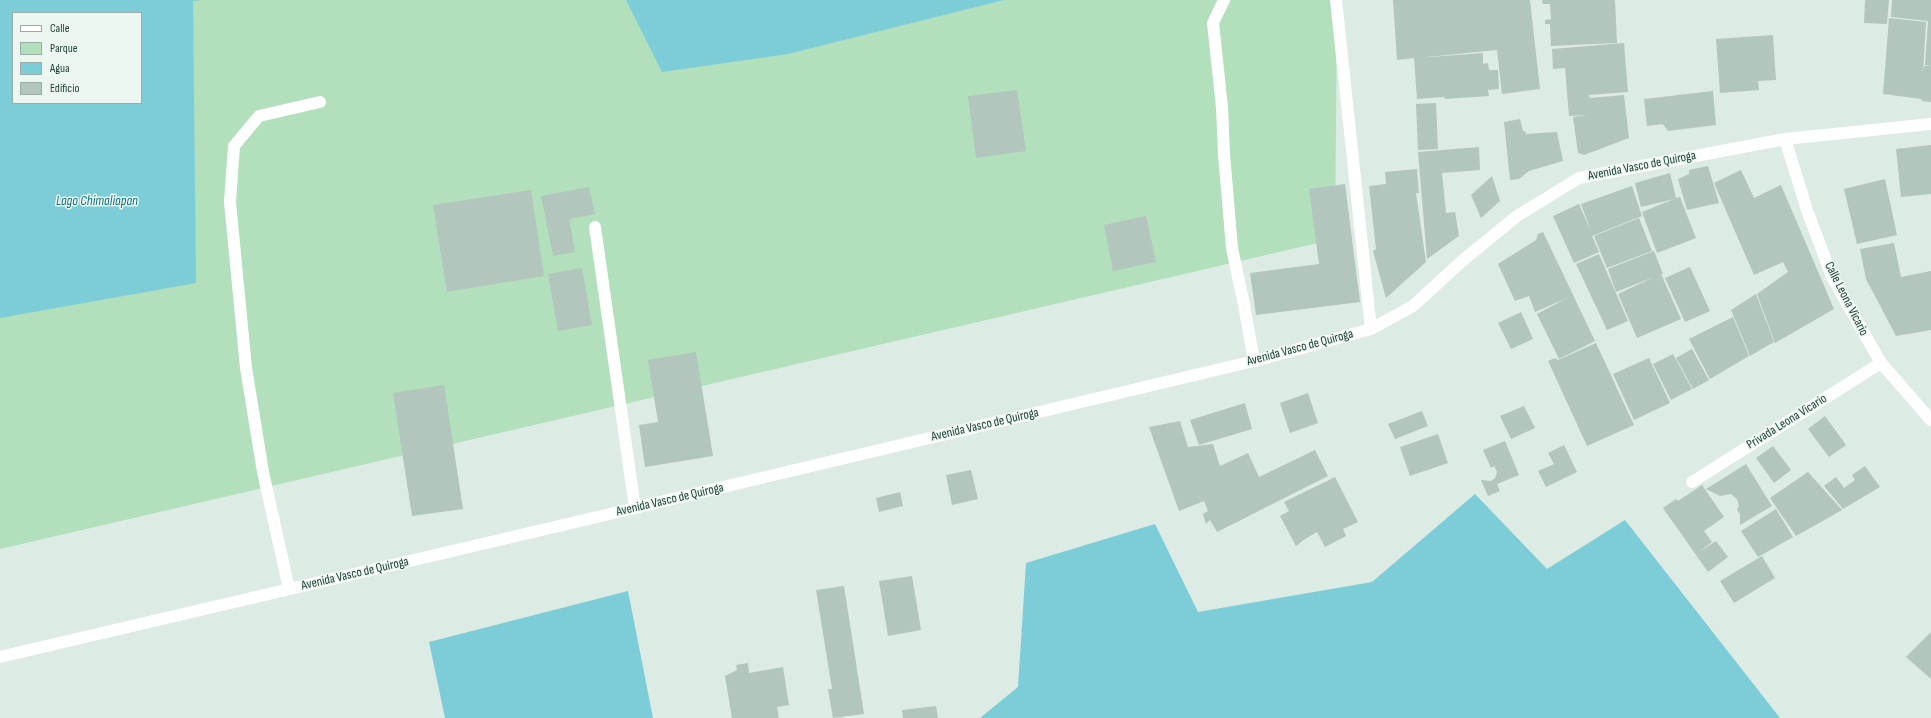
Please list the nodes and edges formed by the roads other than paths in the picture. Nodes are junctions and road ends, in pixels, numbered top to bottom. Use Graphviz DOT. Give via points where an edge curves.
graph roads {
  1 [pos="1224,0"];
  2 [pos="1336,0"];
  3 [pos="320,102"];
  4 [pos="1931,124"];
  5 [pos="1785,139"];
  6 [pos="596,227"];
  7 [pos="1371,329"];
  8 [pos="1254,361"];
  9 [pos="1881,363"];
  10 [pos="1931,420"];
  11 [pos="1692,482"];
  12 [pos="635,508"];
  13 [pos="289,589"];
  14 [pos="0,657"];
  1 -- 8 [label="street" via="1213,23 1232,248"];
  2 -- 7 [label="street"];
  3 -- 13 [label="street" via="259,116 234,146 230,202 246,368 263,472"];
  4 -- 5 [label="street, Avenida Vasco de Quiroga"];
  5 -- 7 [label="street, Avenida Vasco de Quiroga" via="1579,178 1517,216 1413,306"];
  5 -- 9 [label="street, Calle Leona Vicario" via="1807,210 1832,277"];
  6 -- 12 [label="street"];
  7 -- 8 [label="street, Avenida Vasco de Quiroga"];
  8 -- 12 [label="street, Avenida Vasco de Quiroga"];
  9 -- 10 [label="street, Calle Leona Vicario"];
  9 -- 11 [label="street, Privada Leona Vicario"];
  12 -- 13 [label="street, Avenida Vasco de Quiroga"];
  13 -- 14 [label="street, Avenida Vasco de Quiroga"];
}
